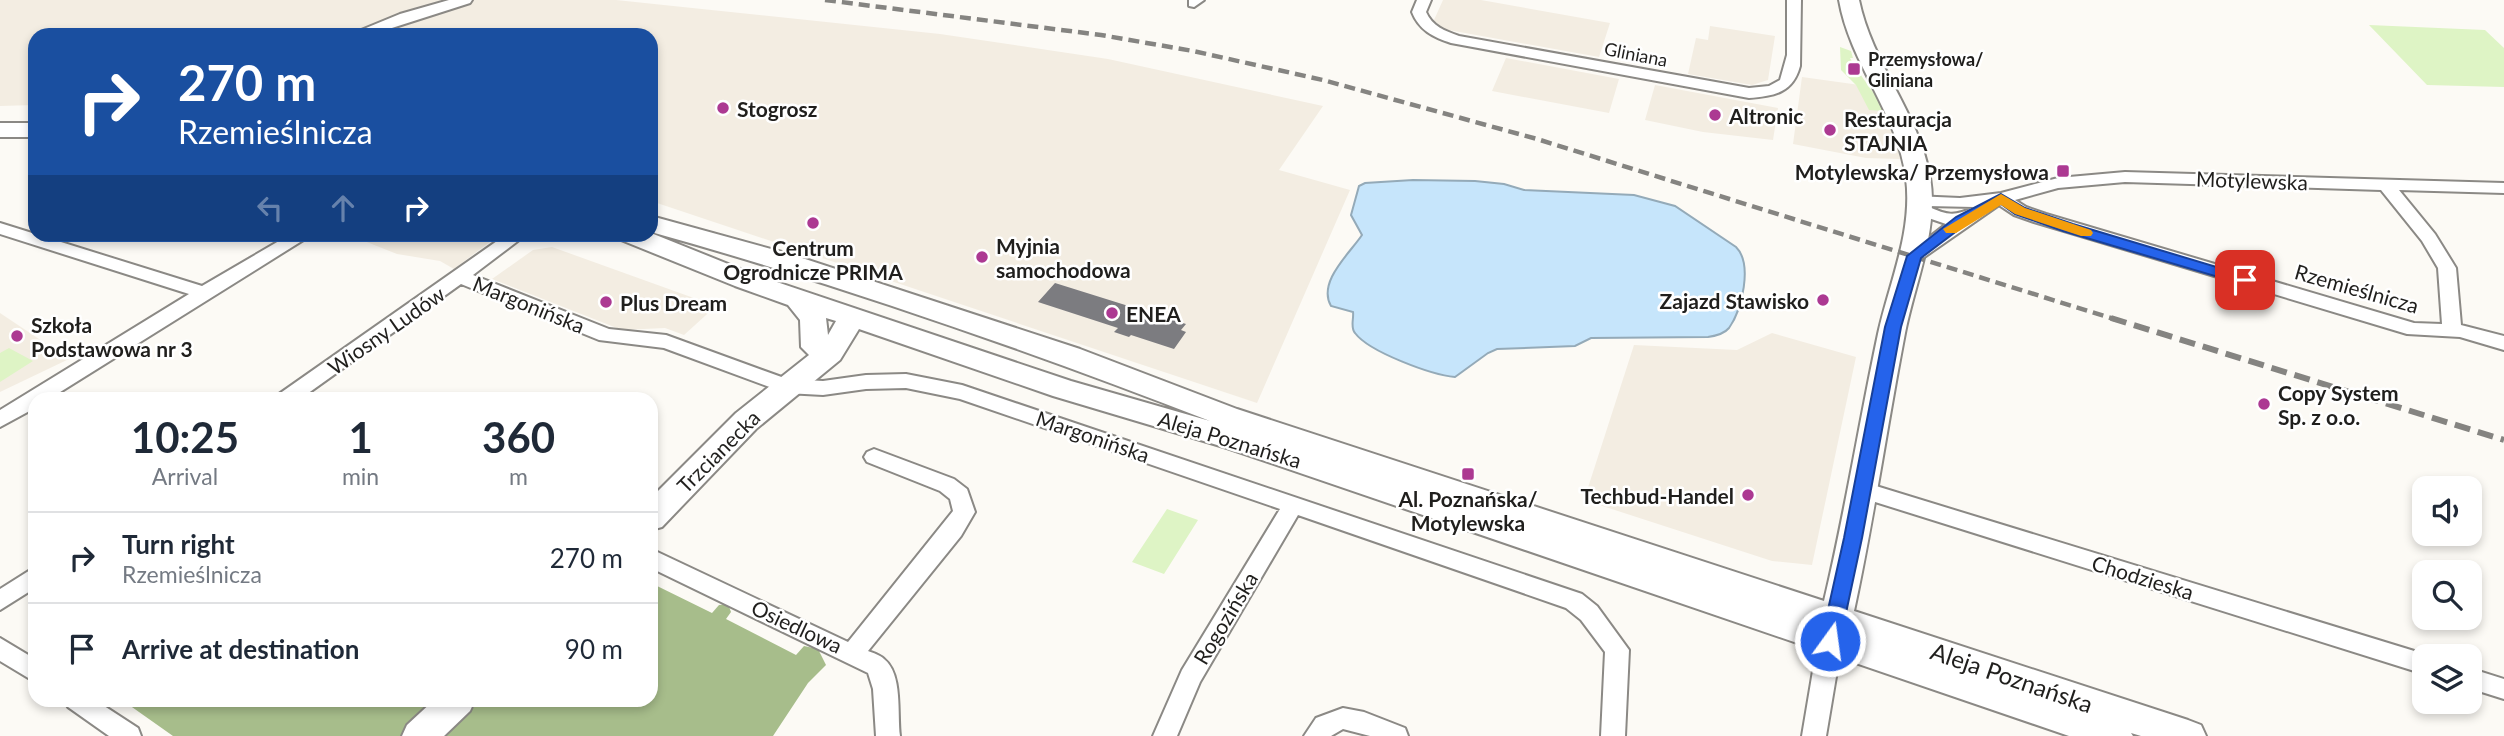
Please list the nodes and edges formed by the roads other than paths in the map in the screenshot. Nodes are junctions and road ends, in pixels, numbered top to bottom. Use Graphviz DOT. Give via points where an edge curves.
graph roads {
  1 [pos="465,0"];
  2 [pos="1424,0"];
  3 [pos="1794,0"];
  4 [pos="1849,0"];
  5 [pos="375,28"];
  6 [pos="0,118"];
  7 [pos="28,118"];
  8 [pos="0,130"];
  9 [pos="28,130"];
  10 [pos="2385,184"];
  11 [pos="2504,188"];
  12 [pos="2001,198"];
  13 [pos="1920,205"];
  14 [pos="1961,221"];
  15 [pos="658,226"];
  16 [pos="1,228"];
  17 [pos="28,237"];
  18 [pos="45,242"];
  19 [pos="291,242"];
  20 [pos="508,242"];
  21 [pos="651,242"];
  22 [pos="1914,256"];
  23 [pos="461,277"];
  24 [pos="877,292"];
  25 [pos="204,293"];
  26 [pos="798,299"];
  27 [pos="853,317"];
  28 [pos="2452,331"];
  29 [pos="918,339"];
  30 [pos="2504,343"];
  31 [pos="1048,349"];
  32 [pos="822,350"];
  33 [pos="978,360"];
  34 [pos="786,386"];
  35 [pos="45,392"];
  36 [pos="300,392"];
  37 [pos="28,403"];
  38 [pos="0,420"];
  39 [pos="874,457"];
  40 [pos="1863,490"];
  41 [pos="1293,505"];
  42 [pos="658,511"];
  43 [pos="658,561"];
  44 [pos="28,581"];
  45 [pos="0,601"];
  46 [pos="1833,630"];
  47 [pos="0,648"];
  48 [pos="853,653"];
  49 [pos="2412,660"];
  50 [pos="28,667"];
  51 [pos="2482,682"];
  52 [pos="2504,689"];
  53 [pos="86,707"];
  54 [pos="451,707"];
  55 [pos="129,736"];
  56 [pos="420,736"];
  57 [pos="888,736"];
  58 [pos="1165,736"];
  59 [pos="1316,736"];
  60 [pos="1396,736"];
  61 [pos="1613,736"];
  62 [pos="1814,736"];
  63 [pos="2115,736"];
  64 [pos="2188,736"];
  1 -- 5 [label="street"];
  2 -- 3 [label="street, Gliniana" via="1419,12 1422,21 1438,34 1456,40 1749,93 1774,90 1790,76 1796,37"];
  4 -- 13 [label="main road" via="1857,37 1908,138"];
  6 -- 7 [label="main road"];
  8 -- 9 [label="main road"];
  10 -- 11 [label="street, Motylewska"];
  10 -- 12 [label="street, Motylewska" via="2126,177 2058,183"];
  10 -- 28 [label="street" via="2448,268"];
  12 -- 13 [label="street, Motylewska"];
  12 -- 14 [label="street, Motylewska"];
  12 -- 28 [label="street, Rzemieślnicza" via="2040,218 2208,270 2414,329"];
  13 -- 14 [label="street" via="1937,217"];
  13 -- 22 [label="main road"];
  14 -- 22 [label="street, Motylewska"];
  15 -- 24 [label="main road, Aleja Poznańska"];
  16 -- 17 [label="street"];
  18 -- 25 [label="street"];
  19 -- 25 [label="street"];
  20 -- 23 [label="street, Wiosny Ludów"];
  21 -- 26 [label="main road, Aleja Poznańska"];
  22 -- 40 [label="main road" via="1893,327"];
  23 -- 34 [label="street, Margonińska" via="606,335 666,342"];
  23 -- 36 [label="street, Wiosny Ludów"];
  24 -- 27 [label="main road, Trzcianecka"];
  24 -- 31 [label="main road, Aleja Poznańska"];
  25 -- 35 [label="street"];
  26 -- 27 [label="main road, Aleja Poznańska"];
  26 -- 32 [label="main road" via="813,318"];
  27 -- 29 [label="main road, Aleja Poznańska"];
  27 -- 32 [label="main road, Trzcianecka"];
  28 -- 30 [label="street, Rzemieślnicza"];
  29 -- 32 [label="main road, Trzcianecka" via="877,340"];
  29 -- 33 [label="main road, Aleja Poznańska"];
  31 -- 33 [label="main road" via="1025,362"];
  31 -- 46 [label="main road, Aleja Poznańska"];
  32 -- 34 [label="main road, Trzcianecka"];
  33 -- 46 [label="main road, Aleja Poznańska"];
  34 -- 41 [label="street, Margonińska" via="823,388 906,381 947,388"];
  34 -- 42 [label="main road, Trzcianecka"];
  37 -- 38 [label="street"];
  39 -- 48 [label="street" via="947,485 960,495 964,512"];
  40 -- 46 [label="main road"];
  40 -- 49 [label="street, Chodzieska"];
  41 -- 58 [label="street, Rogozińska" via="1190,677"];
  41 -- 61 [label="street, Margonińska" via="1581,606 1617,650"];
  43 -- 48 [label="street, Osiedlowa"];
  44 -- 45 [label="street"];
  46 -- 62 [label="street"];
  46 -- 63 [label="main road, Aleja Poznańska"];
  46 -- 64 [label="main road, Aleja Poznańska"];
  47 -- 50 [label="street"];
  48 -- 57 [label="street, Osiedlowa" via="876,666 883,676"];
  51 -- 52 [label="street"];
  53 -- 55 [label="street"];
  54 -- 56 [label="main road"];
  59 -- 60 [label="street" via="1332,719 1344,718"];
}
